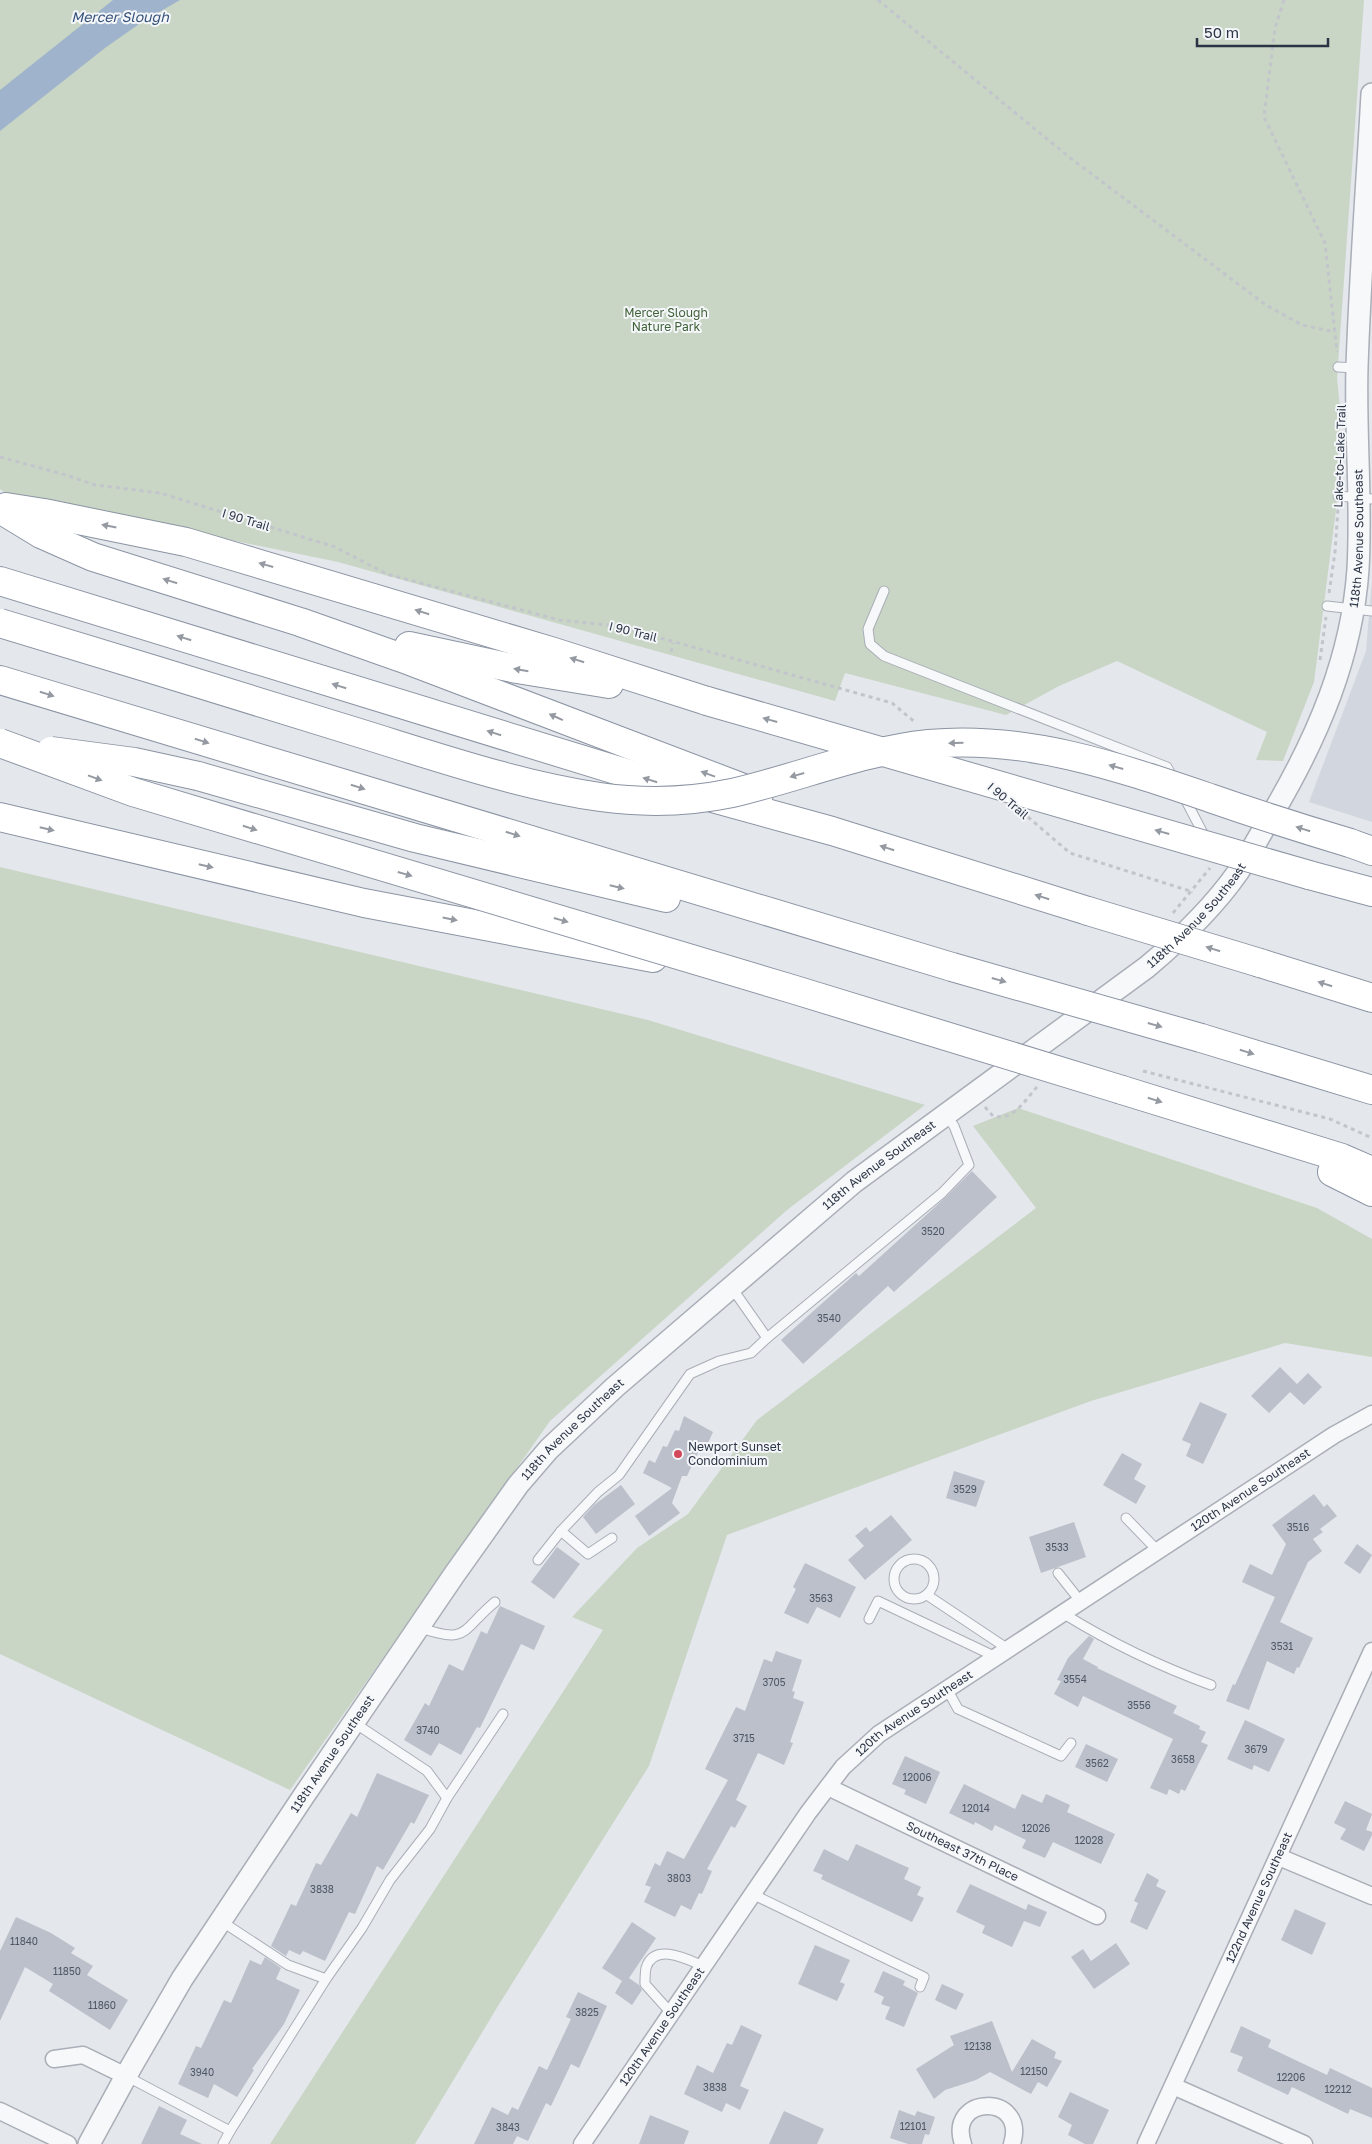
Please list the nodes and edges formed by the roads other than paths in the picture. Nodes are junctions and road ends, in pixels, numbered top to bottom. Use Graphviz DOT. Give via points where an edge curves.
graph roads {
  1 [pos="1372,94"];
  2 [pos="1356,367"];
  3 [pos="1338,496"];
  4 [pos="1366,499"];
  5 [pos="0,508"];
  6 [pos="0,581"];
  7 [pos="884,591"];
  8 [pos="1328,606"];
  9 [pos="1362,610"];
  10 [pos="0,622"];
  11 [pos="300,622"];
  12 [pos="0,680"];
  13 [pos="707,701"];
  14 [pos="0,743"];
  15 [pos="0,748"];
  16 [pos="0,817"];
  17 [pos="832,831"];
  18 [pos="1361,847"];
  19 [pos="1217,859"];
  20 [pos="1365,889"];
  21 [pos="952,967"];
  22 [pos="792,989"];
  23 [pos="1372,998"];
  24 [pos="1315,1072"];
  25 [pos="1372,1090"];
  26 [pos="1372,1094"];
  27 [pos="1189,1110"];
  28 [pos="946,1115"];
  29 [pos="1372,1170"];
  30 [pos="1372,1192"];
  31 [pos="731,1287"];
  32 [pos="767,1338"];
  33 [pos="1372,1414"];
  34 [pos="1126,1518"];
  35 [pos="561,1531"];
  36 [pos="612,1538"];
  37 [pos="1158,1551"];
  38 [pos="538,1560"];
  39 [pos="1058,1574"];
  40 [pos="927,1594"];
  41 [pos="495,1602"];
  42 [pos="1081,1602"];
  43 [pos="1064,1614"];
  44 [pos="869,1619"];
  45 [pos="418,1627"];
  46 [pos="1372,1651"];
  47 [pos="1002,1653"];
  48 [pos="1211,1685"];
  49 [pos="947,1689"];
  50 [pos="503,1714"];
  51 [pos="353,1722"];
  52 [pos="1071,1743"];
  53 [pos="828,1787"];
  54 [pos="447,1798"];
  55 [pos="1279,1857"];
  56 [pos="752,1894"];
  57 [pos="1372,1896"];
  58 [pos="1097,1916"];
  59 [pos="221,1921"];
  60 [pos="703,1966"];
  61 [pos="326,1979"];
  62 [pos="920,1986"];
  63 [pos="671,2012"];
  64 [pos="54,2059"];
  65 [pos="126,2076"];
  66 [pos="1173,2086"];
  67 [pos="0,2112"];
  68 [pos="230,2131"];
  69 [pos="68,2144"];
  70 [pos="89,2144"];
  71 [pos="223,2144"];
  72 [pos="582,2144"];
  73 [pos="964,2144"];
  74 [pos="1012,2144"];
  75 [pos="1146,2144"];
  76 [pos="1304,2144"];
  1 -- 2 [label="street, 118th Avenue Southeast"];
  2 -- 4 [label="street, 118th Avenue Southeast"];
  3 -- 4 [label="lane"];
  4 -- 9 [label="street, 118th Avenue Southeast" via="1358,570"];
  11 -- 5 [label="highway, one-way" via="92,557 41,534"];
  13 -- 5 [label="highway, one-way" via="186,542 44,513"];
  17 -- 6 [label="highway, one-way, bridge" via="656,782"];
  7 -- 19 [label="lane" via="868,629 870,644 884,656 1167,767"];
  8 -- 9 [label="lane"];
  9 -- 28 [label="street, 118th Avenue Southeast" via="1314,737 1237,873 1174,945"];
  18 -- 10 [label="highway, one-way, bridge" via="1092,760 986,743 929,744 890,750 733,793 692,800 600,797 422,752"];
  13 -- 11 [label="highway, one-way" via="517,669"];
  17 -- 11 [label="highway, one-way, bridge" via="778,801 563,721 492,691"];
  12 -- 21 [label="highway, one-way"];
  20 -- 13 [label="highway, one-way, bridge"];
  14 -- 22 [label="highway, one-way, bridge" via="133,792"];
  15 -- 21 [label="highway, one-way, bridge" via="86,755 198,776 415,838"];
  16 -- 22 [label="highway, one-way, bridge" via="364,903 668,961"];
  23 -- 17 [label="highway, one-way, bridge"];
  21 -- 24 [label="highway, one-way, bridge"];
  22 -- 27 [label="highway, one-way, bridge"];
  24 -- 25 [label="highway"];
  24 -- 26 [label="highway"];
  27 -- 29 [label="highway"];
  27 -- 30 [label="highway"];
  28 -- 31 [label="street, 118th Avenue Southeast" via="854,1182"];
  28 -- 32 [label="lane" via="954,1126 969,1165 942,1193"];
  31 -- 32 [label="lane"];
  31 -- 45 [label="street, 118th Avenue Southeast" via="549,1449 518,1485"];
  32 -- 35 [label="lane" via="751,1353 719,1361 690,1374 619,1476 598,1492"];
  33 -- 37 [label="street, 120th Avenue Southeast" via="1334,1435"];
  34 -- 37 [label="lane"];
  35 -- 36 [label="lane" via="588,1554"];
  35 -- 38 [label="lane"];
  37 -- 42 [label="street, 120th Avenue Southeast"];
  39 -- 42 [label="lane"];
  40 -- 40 [label="lane" via="934,1583 928,1564 916,1558 899,1566 894,1578 902,1595 915,1599"];
  40 -- 47 [label="lane"];
  41 -- 45 [label="lane" via="469,1630 454,1636"];
  42 -- 43 [label="street, 120th Avenue Southeast"];
  43 -- 47 [label="street, 120th Avenue Southeast"];
  43 -- 48 [label="lane" via="1109,1642"];
  44 -- 47 [label="lane" via="878,1601"];
  45 -- 51 [label="street, 118th Avenue Southeast"];
  46 -- 55 [label="street, 122nd Avenue Southeast"];
  47 -- 49 [label="street, 120th Avenue Southeast"];
  49 -- 52 [label="lane" via="958,1709 1061,1756"];
  49 -- 53 [label="street, 120th Avenue Southeast" via="879,1734 843,1767"];
  50 -- 54 [label="lane"];
  51 -- 54 [label="lane" via="427,1771"];
  51 -- 59 [label="street, 118th Avenue Southeast"];
  53 -- 56 [label="street, 120th Avenue Southeast"];
  53 -- 58 [label="street, Southeast 37th Place"];
  54 -- 61 [label="lane" via="430,1829 390,1880 362,1928"];
  55 -- 57 [label="street"];
  55 -- 66 [label="street, 122nd Avenue Southeast"];
  56 -- 60 [label="street, 120th Avenue Southeast"];
  56 -- 62 [label="lane" via="924,1977"];
  59 -- 61 [label="lane" via="288,1965"];
  59 -- 65 [label="street, 118th Avenue Southeast" via="182,1979"];
  60 -- 63 [label="street, 120th Avenue Southeast"];
  60 -- 63 [label="lane" via="674,1954 660,1954 651,1959 646,1968 645,1984"];
  61 -- 68 [label="lane"];
  63 -- 72 [label="street, 120th Avenue Southeast"];
  64 -- 65 [label="street" via="83,2055"];
  65 -- 68 [label="lane"];
  65 -- 70 [label="street, 118th Avenue Southeast"];
  66 -- 75 [label="street, 122nd Avenue Southeast"];
  66 -- 76 [label="street"];
  67 -- 69 [label="street"];
  68 -- 71 [label="lane"];
  73 -- 74 [label="street" via="961,2128 968,2113 983,2105 991,2105 1011,2119 1014,2127"];
}
